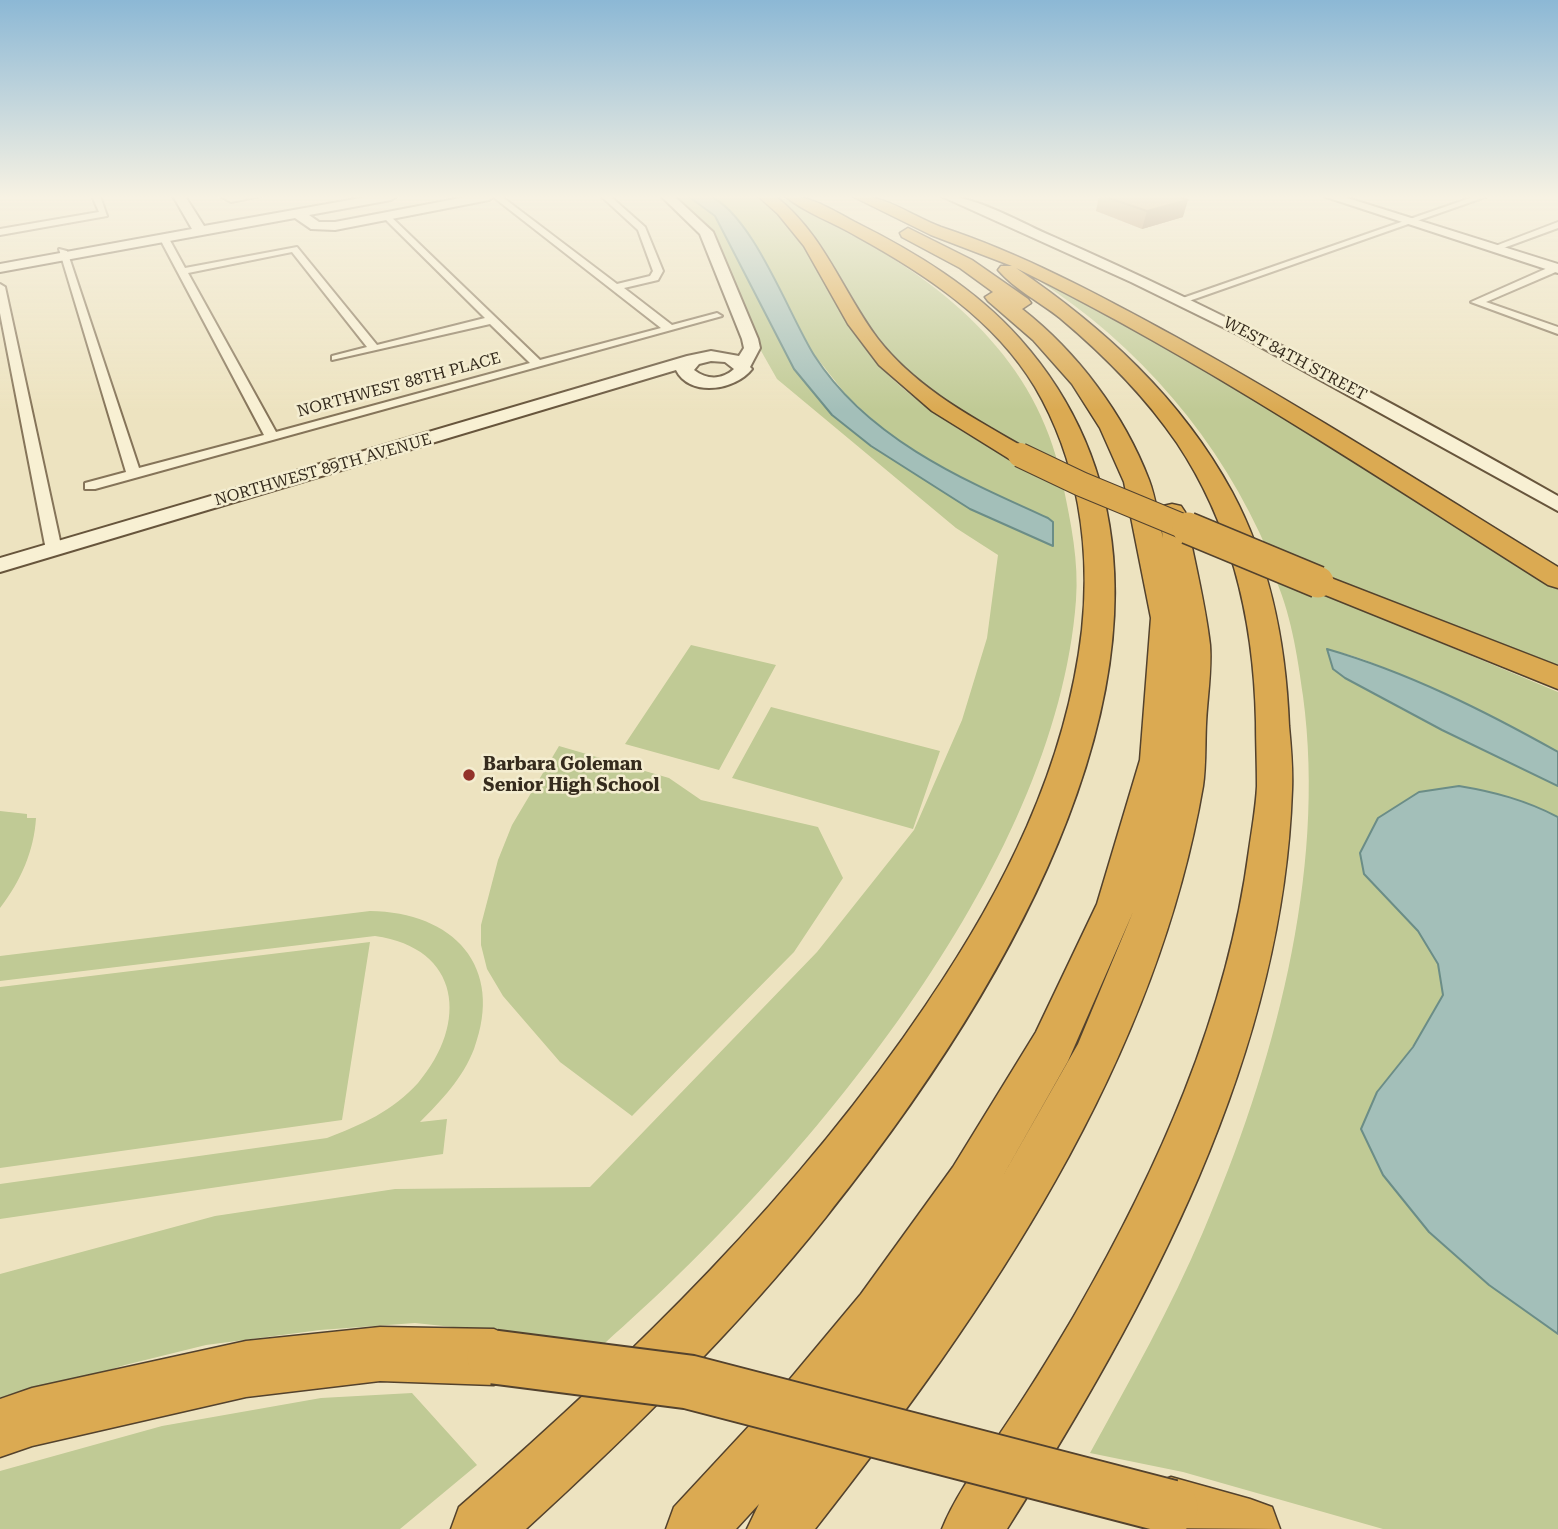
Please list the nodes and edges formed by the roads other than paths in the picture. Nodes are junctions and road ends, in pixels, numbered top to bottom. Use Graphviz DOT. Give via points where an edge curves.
graph roads {
  1 [pos="68,267"];
  2 [pos="181,267"];
  3 [pos="201,267"];
  4 [pos="309,267"];
  5 [pos="439,267"];
  6 [pos="590,267"];
  7 [pos="657,267"];
  8 [pos="721,267"];
  9 [pos="825,267"];
  10 [pos="924,267"];
  11 [pos="952,267"];
  12 [pos="968,267"];
  13 [pos="1002,267"];
  14 [pos="1026,267"];
  15 [pos="1092,267"];
  16 [pos="1276,267"];
  17 [pos="1557,268"];
  18 [pos="183,271"];
  19 [pos="0,287"];
  20 [pos="617,288"];
  21 [pos="1182,300"];
  22 [pos="717,316"];
  23 [pos="492,320"];
  24 [pos="670,329"];
  25 [pos="1558,331"];
  26 [pos="750,339"];
  27 [pos="374,349"];
  28 [pos="706,357"];
  29 [pos="336,358"];
  30 [pos="538,365"];
  31 [pos="742,366"];
  32 [pos="646,375"];
  33 [pos="692,379"];
  34 [pos="272,437"];
  35 [pos="134,474"];
  36 [pos="90,486"];
  37 [pos="1558,505"];
  38 [pos="54,550"];
  39 [pos="0,565"];
  40 [pos="1558,579"];
  41 [pos="1558,678"];
  42 [pos="0,1428"];
  43 [pos="481,1529"];
  44 [pos="696,1529"];
  45 [pos="777,1529"];
  46 [pos="972,1529"];
  47 [pos="1250,1529"];
  1 -- 35 [label="street"];
  2 -- 18 [label="street"];
  3 -- 18 [label="street"];
  4 -- 27 [label="street"];
  5 -- 23 [label="street"];
  6 -- 20 [label="street"];
  7 -- 20 [label="street" via="654,278"];
  8 -- 26 [label="street"];
  9 -- 41 [label="highway, bridge" via="872,343 895,370 926,397 1020,455"];
  10 -- 43 [label="highway" via="1011,342 1052,399 1083,468 1098,539 1098,629 1086,710 1056,804 1016,893 948,1010 905,1075 816,1191 688,1334"];
  11 -- 44 [label="highway" via="1036,332 1065,362 1121,444 1152,526 1164,594 1165,700 1153,780 1109,923 1057,1039 967,1190 813,1395"];
  12 -- 45 [label="highway" via="999,286 1064,340 1122,410 1158,477 1179,537 1196,641 1195,710 1185,792 1156,905 1110,1023 1039,1163 964,1286"];
  13 -- 46 [label="highway" via="1085,328 1149,392 1192,447 1219,493 1250,571 1269,658 1275,733 1270,846 1255,931 1227,1038 1201,1110 1127,1272 1082,1355"];
  14 -- 40 [label="highway" via="1180,348 1318,428"];
  15 -- 21 [label="street, WEST 84TH STREET"];
  16 -- 21 [label="street"];
  17 -- 25 [label="street" via="1476,302"];
  18 -- 34 [label="street"];
  19 -- 38 [label="street"];
  20 -- 24 [label="street"];
  21 -- 37 [label="street, WEST 84TH STREET" via="1359,392"];
  22 -- 24 [label="street, NORTHWEST 88TH PLACE"];
  23 -- 27 [label="street"];
  23 -- 30 [label="street"];
  24 -- 30 [label="street, NORTHWEST 88TH PLACE"];
  26 -- 28 [label="street, NORTHWEST 89TH AVENUE" via="740,350"];
  26 -- 31 [label="street" via="752,348"];
  27 -- 29 [label="street"];
  28 -- 31 [label="street" via="727,357"];
  28 -- 32 [label="street, NORTHWEST 89TH AVENUE"];
  28 -- 33 [label="street" via="685,368"];
  30 -- 34 [label="street, NORTHWEST 88TH PLACE"];
  31 -- 33 [label="street, NORTHWEST 89TH AVENUE" via="733,379"];
  32 -- 33 [label="street, NORTHWEST 89TH AVENUE"];
  32 -- 38 [label="street, NORTHWEST 89TH AVENUE"];
  34 -- 35 [label="street, NORTHWEST 88TH PLACE"];
  35 -- 36 [label="street, NORTHWEST 88TH PLACE"];
  38 -- 39 [label="street, NORTHWEST 89TH AVENUE"];
  42 -- 47 [label="highway, bridge" via="246,1369 380,1354 494,1357 689,1382"];
}
